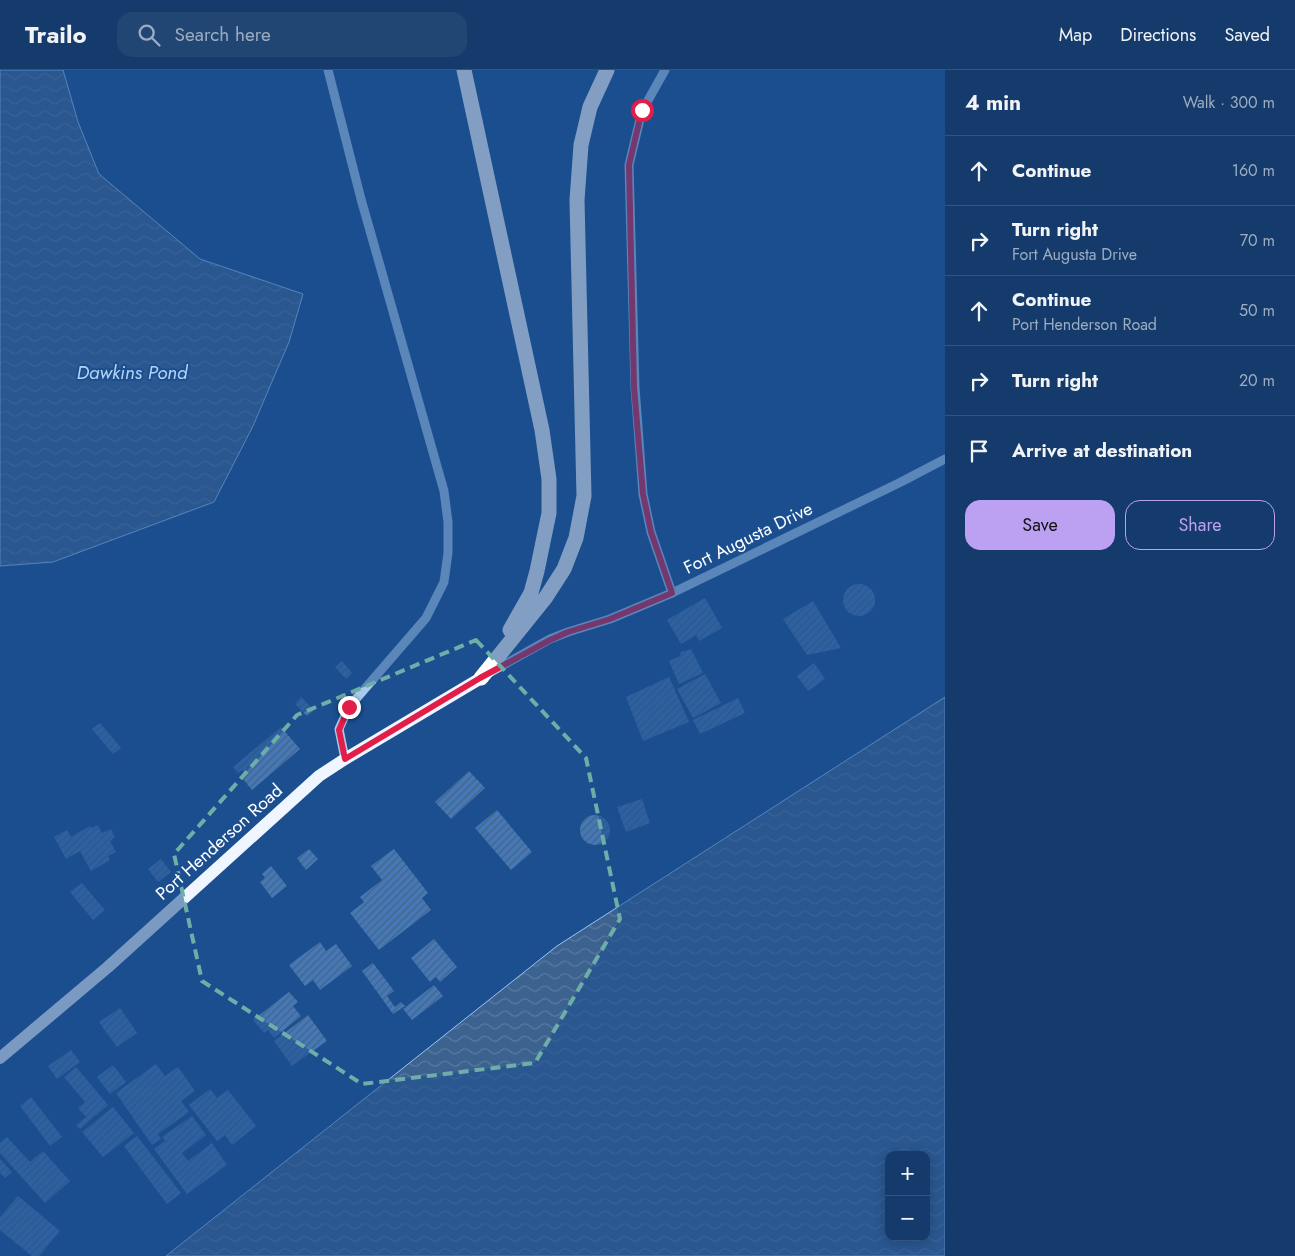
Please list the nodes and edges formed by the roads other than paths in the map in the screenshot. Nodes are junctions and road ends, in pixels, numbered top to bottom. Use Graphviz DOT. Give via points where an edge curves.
graph roads {
  1 [pos="328,70"];
  2 [pos="464,70"];
  3 [pos="607,70"];
  4 [pos="666,70"];
  5 [pos="945,459"];
  6 [pos="672,593"];
  7 [pos="480,678"];
  8 [pos="345,759"];
  9 [pos="0,1058"];
  1 -- 8 [label="street" via="444,491 448,522 444,582 426,618 349,707 339,730"];
  2 -- 7 [label="highway" via="542,430 549,479 548,513 532,593"];
  3 -- 7 [label="highway" via="587,117 581,145 577,200 584,496 581,515 564,568 546,597"];
  4 -- 6 [label="street" via="642,110 629,165 634,387 643,494 651,532"];
  5 -- 6 [label="street, Fort Augusta Drive"];
  6 -- 7 [label="street, Fort Augusta Drive" via="610,619 568,632"];
  7 -- 8 [label="main road, Port Henderson Road"];
  8 -- 9 [label="main road, Port Henderson Road" via="319,776 108,966"];
}
